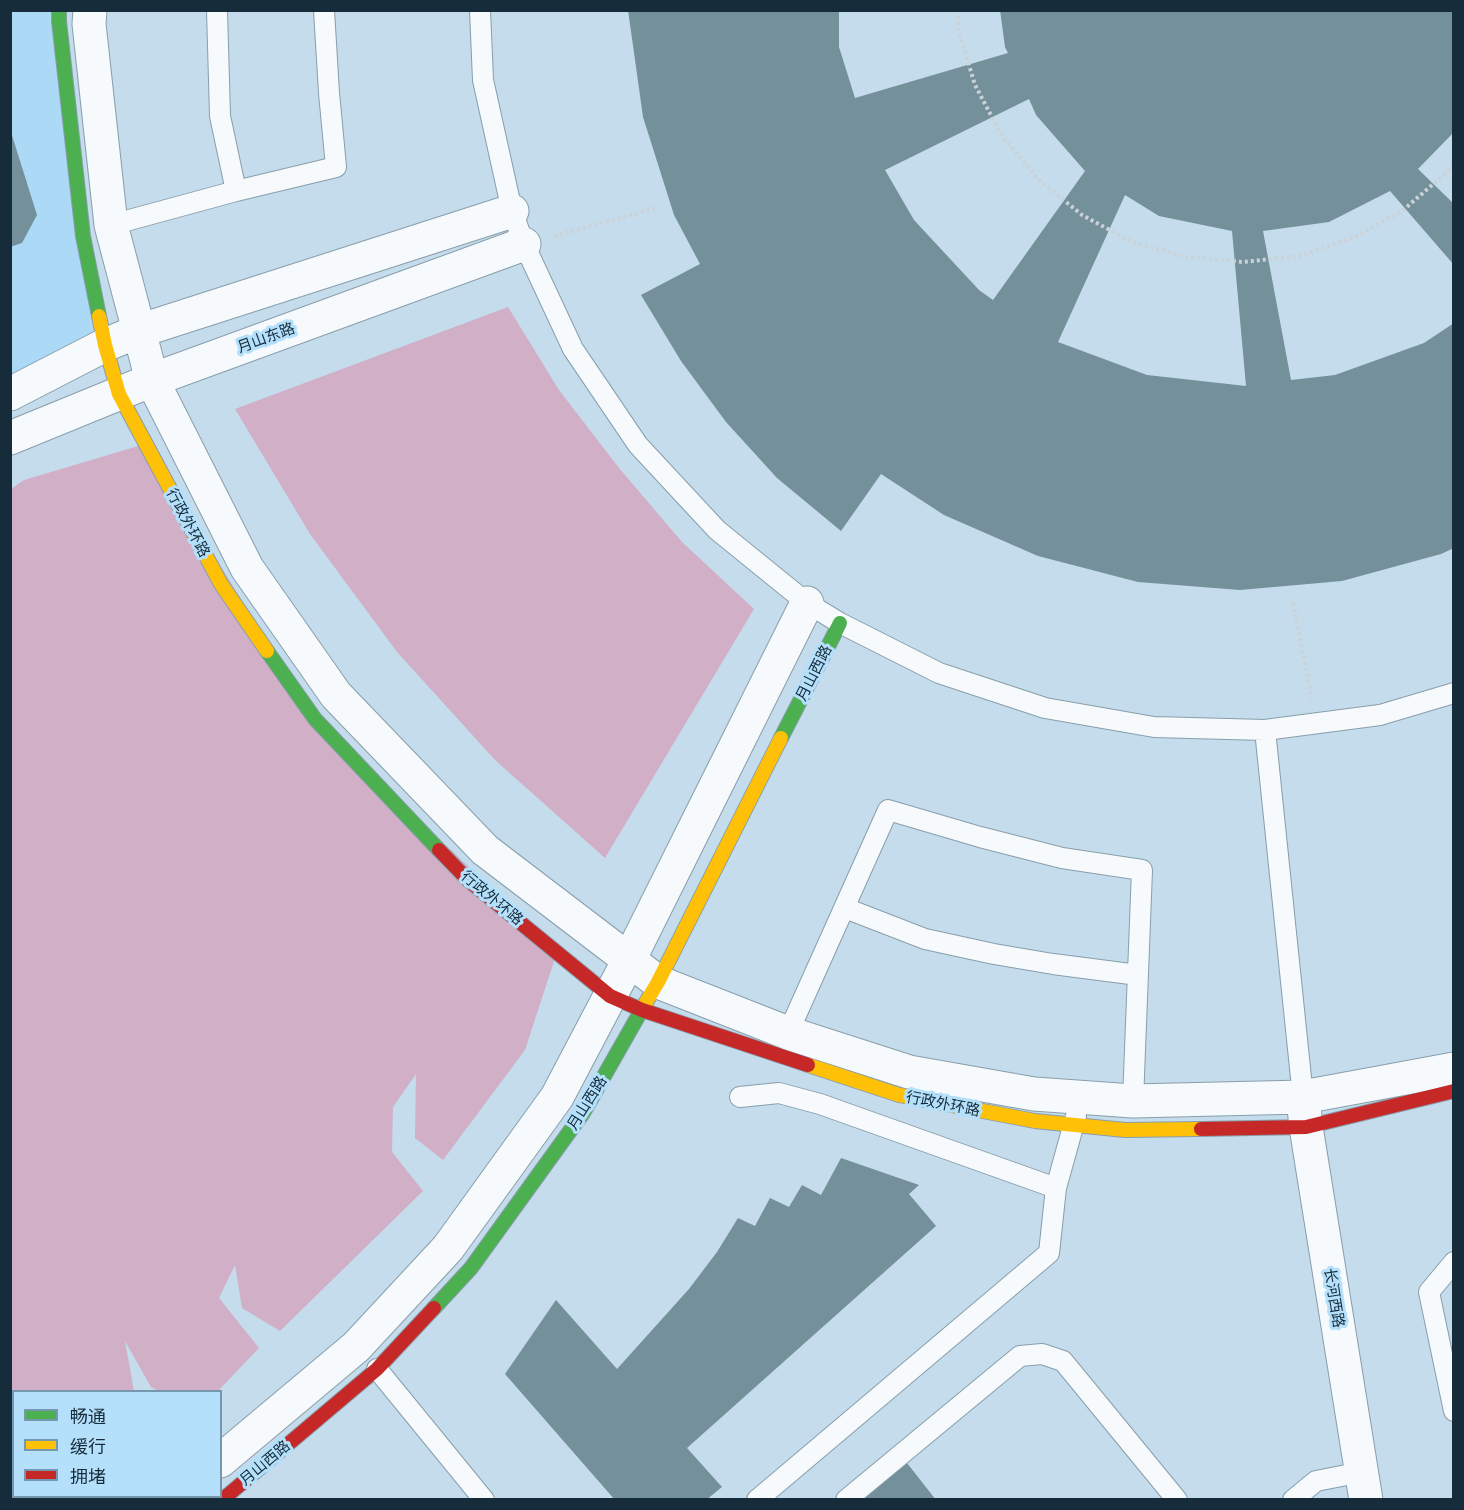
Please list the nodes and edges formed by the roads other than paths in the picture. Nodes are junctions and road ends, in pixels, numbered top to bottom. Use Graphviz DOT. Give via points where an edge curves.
graph roads {
  1 [pos="59,10"];
  2 [pos="90,10"];
  3 [pos="217,10"];
  4 [pos="324,10"];
  5 [pos="480,10"];
  6 [pos="236,191"];
  7 [pos="512,212"];
  8 [pos="111,225"];
  9 [pos="524,244"];
  10 [pos="139,331"];
  11 [pos="105,345"];
  12 [pos="152,380"];
  13 [pos="10,394"];
  14 [pos="119,394"];
  15 [pos="10,438"];
  16 [pos="807,603"];
  17 [pos="840,623"];
  18 [pos="1454,693"];
  19 [pos="1265,730"];
  20 [pos="845,908"];
  21 [pos="629,960"];
  22 [pos="1138,975"];
  23 [pos="658,982"];
  24 [pos="610,996"];
  25 [pos="642,1010"];
  26 [pos="788,1033"];
  27 [pos="1454,1069"];
  28 [pos="1454,1091"];
  29 [pos="740,1097"];
  30 [pos="1133,1101"];
  31 [pos="1078,1111"];
  32 [pos="1304,1112"];
  33 [pos="1056,1188"];
  34 [pos="1454,1262"];
  35 [pos="377,1369"];
  36 [pos="1454,1411"];
  37 [pos="222,1459"];
  38 [pos="1364,1486"];
  39 [pos="222,1500"];
  40 [pos="484,1500"];
  41 [pos="757,1500"];
  42 [pos="846,1500"];
  43 [pos="1178,1500"];
  44 [pos="1293,1500"];
  1 -- 11 [label="street, 行政外环路" via="83,236"];
  2 -- 8 [label="street, 行政外环路"];
  3 -- 6 [label="lane" via="220,116"];
  4 -- 6 [label="lane" via="336,167"];
  5 -- 7 [label="lane" via="483,80"];
  6 -- 8 [label="lane"];
  7 -- 9 [label="lane"];
  7 -- 10 [label="street"];
  8 -- 10 [label="street, 行政外环路"];
  9 -- 12 [label="street, 月山东路"];
  9 -- 16 [label="lane" via="573,349 638,445 717,530"];
  10 -- 11 [label="street"];
  10 -- 12 [label="street, 行政外环路"];
  11 -- 13 [label="street"];
  11 -- 14 [label="street, 行政外环路"];
  12 -- 14 [label="street, 月山东路"];
  12 -- 21 [label="street, 行政外环路" via="247,568 336,695 485,850"];
  14 -- 15 [label="street, 月山东路"];
  14 -- 24 [label="street, 行政外环路" via="221,584 315,719 468,879"];
  16 -- 17 [label="lane"];
  16 -- 21 [label="street, 月山西路"];
  17 -- 19 [label="lane" via="939,674 1045,708 1154,727"];
  17 -- 23 [label="street, 月山西路"];
  18 -- 19 [label="lane" via="1380,715"];
  19 -- 32 [label="lane"];
  20 -- 22 [label="lane" via="926,939 1013,957"];
  20 -- 22 [label="lane" via="888,810 1062,858 1142,870"];
  20 -- 26 [label="lane"];
  21 -- 23 [label="street, 行政外环路"];
  21 -- 24 [label="street, 月山西路"];
  22 -- 30 [label="lane"];
  23 -- 25 [label="street, 月山西路"];
  23 -- 26 [label="street, 行政外环路"];
  24 -- 25 [label="street, 行政外环路"];
  24 -- 37 [label="street, 月山西路" via="557,1097 448,1248 356,1347"];
  25 -- 31 [label="street, 行政外环路" via="899,1095 1035,1121"];
  25 -- 35 [label="street, 月山西路" via="583,1113 471,1268"];
  26 -- 31 [label="street, 行政外环路" via="909,1072 1034,1094"];
  27 -- 32 [label="street, 行政外环路"];
  28 -- 32 [label="street, 行政外环路"];
  29 -- 33 [label="lane" via="778,1093 819,1104"];
  30 -- 31 [label="street, 行政外环路"];
  30 -- 32 [label="street, 行政外环路"];
  31 -- 32 [label="street, 行政外环路" via="1125,1130"];
  31 -- 33 [label="lane"];
  32 -- 38 [label="street, 长河西路"];
  33 -- 41 [label="lane" via="1049,1253"];
  34 -- 36 [label="lane" via="1429,1292"];
  35 -- 39 [label="street, 月山西路"];
  35 -- 40 [label="lane"];
  38 -- 44 [label="lane" via="1316,1481"];
  42 -- 43 [label="lane" via="1020,1356 1042,1354 1063,1361"];
}
